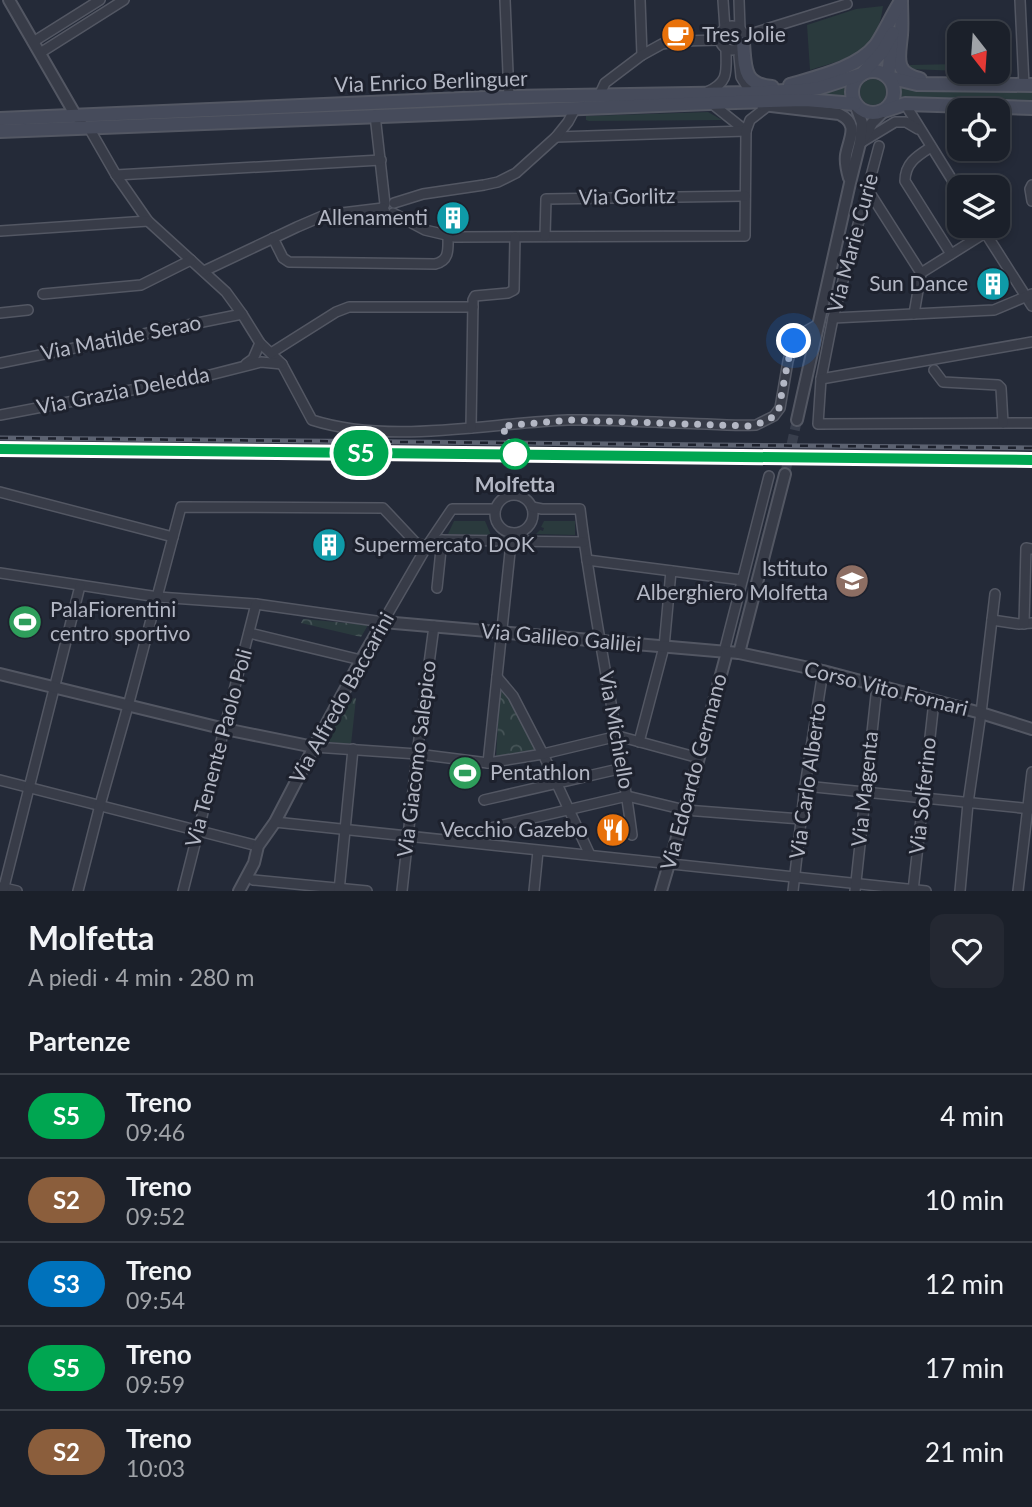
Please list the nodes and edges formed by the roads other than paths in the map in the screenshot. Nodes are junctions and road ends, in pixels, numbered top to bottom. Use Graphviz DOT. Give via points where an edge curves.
graph roads {
  1 [pos="9,0"];
  2 [pos="100,0"];
  3 [pos="124,0"];
  4 [pos="505,0"];
  5 [pos="640,0"];
  6 [pos="723,0"];
  7 [pos="739,0"];
  8 [pos="1020,0"];
  9 [pos="901,1"];
  10 [pos="847,4"];
  11 [pos="725,29"];
  12 [pos="892,33"];
  13 [pos="742,39"];
  14 [pos="33,42"];
  15 [pos="723,44"];
  16 [pos="40,52"];
  17 [pos="642,55"];
  18 [pos="862,74"];
  19 [pos="888,77"];
  20 [pos="944,85"];
  21 [pos="1028,85"];
  22 [pos="751,93"];
  23 [pos="599,96"];
  24 [pos="509,97"];
  25 [pos="707,99"];
  26 [pos="735,102"];
  27 [pos="855,104"];
  28 [pos="905,104"];
  29 [pos="768,106"];
  30 [pos="1032,107"];
  31 [pos="575,109"];
  32 [pos="884,111"];
  33 [pos="74,112"];
  34 [pos="375,116"];
  35 [pos="0,119"];
  36 [pos="89,128"];
  37 [pos="0,131"];
  38 [pos="746,131"];
  39 [pos="921,131"];
  40 [pos="556,137"];
  41 [pos="860,143"];
  42 [pos="878,146"];
  43 [pos="931,147"];
  44 [pos="381,160"];
  45 [pos="116,175"];
  46 [pos="949,175"];
  47 [pos="850,183"];
  48 [pos="1032,185"];
  49 [pos="868,190"];
  50 [pos="745,195"];
  51 [pos="1032,201"];
  52 [pos="389,207"];
  53 [pos="148,221"];
  54 [pos="0,231"];
  55 [pos="448,236"];
  56 [pos="545,236"];
  57 [pos="515,237"];
  58 [pos="273,238"];
  59 [pos="972,238"];
  60 [pos="989,238"];
  61 [pos="951,254"];
  62 [pos="191,260"];
  63 [pos="204,271"];
  64 [pos="921,273"];
  65 [pos="43,294"];
  66 [pos="1029,295"];
  67 [pos="473,302"];
  68 [pos="1032,306"];
  69 [pos="27,310"];
  70 [pos="0,313"];
  71 [pos="242,314"];
  72 [pos="914,314"];
  73 [pos="833,318"];
  74 [pos="817,325"];
  75 [pos="1032,342"];
  76 [pos="260,343"];
  77 [pos="271,353"];
  78 [pos="0,363"];
  79 [pos="282,364"];
  80 [pos="245,365"];
  81 [pos="934,370"];
  82 [pos="821,379"];
  83 [pos="0,415"];
  84 [pos="797,420"];
  85 [pos="1003,423"];
  86 [pos="1032,423"];
  87 [pos="471,428"];
  88 [pos="785,474"];
  89 [pos="769,475"];
  90 [pos="0,492"];
  91 [pos="532,507"];
  92 [pos="495,509"];
  93 [pos="173,537"];
  94 [pos="512,537"];
  95 [pos="442,540"];
  96 [pos="584,542"];
  97 [pos="427,546"];
  98 [pos="1029,549"];
  99 [pos="587,560"];
  100 [pos="671,572"];
  101 [pos="0,573"];
  102 [pos="742,580"];
  103 [pos="80,586"];
  104 [pos="437,588"];
  105 [pos="995,594"];
  106 [pos="158,597"];
  107 [pos="256,604"];
  108 [pos="992,620"];
  109 [pos="383,622"];
  110 [pos="1028,623"];
  111 [pos="434,626"];
  112 [pos="249,633"];
  113 [pos="502,633"];
  114 [pos="600,642"];
  115 [pos="664,647"];
  116 [pos="730,652"];
  117 [pos="361,660"];
  118 [pos="823,671"];
  119 [pos="0,674"];
  120 [pos="497,677"];
  121 [pos="877,686"];
  122 [pos="54,688"];
  123 [pos="934,701"];
  124 [pos="128,706"];
  125 [pos="981,713"];
  126 [pos="225,729"];
  127 [pos="1032,729"];
  128 [pos="618,736"];
  129 [pos="639,742"];
  130 [pos="314,747"];
  131 [pos="353,749"];
  132 [pos="417,754"];
  133 [pos="542,754"];
  134 [pos="699,758"];
  135 [pos="488,763"];
  136 [pos="623,768"];
  137 [pos="1032,772"];
  138 [pos="0,780"];
  139 [pos="556,783"];
  140 [pos="805,786"];
  141 [pos="29,787"];
  142 [pos="864,792"];
  143 [pos="627,796"];
  144 [pos="922,798"];
  145 [pos="484,800"];
  146 [pos="968,803"];
  147 [pos="100,805"];
  148 [pos="1029,809"];
  149 [pos="568,810"];
  150 [pos="685,810"];
  151 [pos="802,819"];
  152 [pos="275,822"];
  153 [pos="345,828"];
  154 [pos="482,830"];
  155 [pos="197,831"];
  156 [pos="408,835"];
  157 [pos="632,835"];
  158 [pos="258,846"];
  159 [pos="538,850"];
  160 [pos="590,855"];
  161 [pos="254,863"];
  162 [pos="669,864"];
  163 [pos="795,877"];
  164 [pos="253,880"];
  165 [pos="855,887"];
  166 [pos="2,888"];
  167 [pos="339,889"];
  168 [pos="913,890"];
  169 [pos="17,891"];
  170 [pos="78,891"];
  171 [pos="183,891"];
  172 [pos="239,891"];
  173 [pos="252,891"];
  174 [pos="368,891"];
  175 [pos="402,891"];
  176 [pos="534,891"];
  177 [pos="661,891"];
  178 [pos="793,891"];
  179 [pos="926,891"];
  180 [pos="960,891"];
  181 [pos="1018,891"];
  1 -- 14 [label="street"];
  2 -- 14 [label="street"];
  3 -- 16 [label="street"];
  4 -- 24 [label="street"];
  5 -- 17 [label="street"];
  6 -- 11 [label="street"];
  7 -- 13 [label="street"];
  8 -- 21 [label="street"];
  9 -- 12 [label="main road"];
  9 -- 13 [label="main road" via="866,55 788,86 764,87 749,78"];
  9 -- 20 [label="main road" via="899,64 914,78"];
  10 -- 13 [label="street"];
  11 -- 13 [label="street" via="732,26"];
  11 -- 15 [label="street"];
  12 -- 18 [label="main road"];
  12 -- 19 [label="main road"];
  13 -- 15 [label="street" via="732,50"];
  13 -- 22 [label="street" via="741,77"];
  14 -- 16 [label="street"];
  15 -- 17 [label="street" via="682,41 662,44"];
  15 -- 25 [label="street" via="726,75"];
  16 -- 33 [label="street"];
  17 -- 23 [label="street" via="605,83"];
  18 -- 19 [label="main road" via="878,71"];
  18 -- 22 [label="main road, Via Enrico Berlinguer" via="819,88"];
  18 -- 27 [label="main road" via="853,85"];
  19 -- 20 [label="main road"];
  19 -- 32 [label="main road" via="895,91"];
  20 -- 21 [label="main road"];
  22 -- 25 [label="main road, Via Enrico Berlinguer"];
  23 -- 24 [label="main road, Via Enrico Berlinguer"];
  23 -- 25 [label="main road, Via Enrico Berlinguer"];
  24 -- 33 [label="main road, Via Enrico Berlinguer"];
  25 -- 26 [label="main road, Via Enrico Berlinguer"];
  25 -- 31 [label="main road, Via Enrico Berlinguer"];
  25 -- 38 [label="street"];
  26 -- 27 [label="main road, Via Enrico Berlinguer"];
  26 -- 29 [label="street"];
  27 -- 32 [label="main road" via="869,114"];
  27 -- 41 [label="street" via="862,123"];
  28 -- 30 [label="main road"];
  28 -- 32 [label="main road"];
  28 -- 39 [label="street"];
  29 -- 38 [label="street" via="750,120"];
  29 -- 47 [label="street" via="847,118 852,133 845,159"];
  31 -- 34 [label="main road, Via Enrico Berlinguer"];
  31 -- 40 [label="street"];
  32 -- 41 [label="street"];
  33 -- 35 [label="main road, Via Enrico Berlinguer"];
  33 -- 36 [label="street"];
  34 -- 36 [label="main road, Via Enrico Berlinguer"];
  34 -- 44 [label="street"];
  36 -- 37 [label="main road, Via Enrico Berlinguer"];
  36 -- 45 [label="street"];
  38 -- 40 [label="street"];
  38 -- 50 [label="street"];
  39 -- 41 [label="street" via="906,122 895,122"];
  39 -- 43 [label="street"];
  40 -- 52 [label="street" via="516,173 498,182 423,194"];
  41 -- 47 [label="street"];
  42 -- 49 [label="street, Via Marie Curie"];
  43 -- 46 [label="street"];
  43 -- 61 [label="street" via="908,165 905,181"];
  44 -- 45 [label="street"];
  44 -- 52 [label="street"];
  45 -- 53 [label="street"];
  47 -- 74 [label="street"];
  48 -- 51 [label="street"];
  49 -- 64 [label="street"];
  49 -- 73 [label="street, Via Marie Curie"];
  50 -- 56 [label="street, Via Gorlitz" via="546,199"];
  50 -- 56 [label="street" via="745,236"];
  52 -- 55 [label="street" via="425,230"];
  52 -- 58 [label="street" via="326,215"];
  53 -- 54 [label="street"];
  53 -- 62 [label="street"];
  55 -- 57 [label="street"];
  55 -- 58 [label="street" via="447,258 435,264 289,262"];
  56 -- 57 [label="street"];
  57 -- 67 [label="street" via="514,290"];
  58 -- 63 [label="street"];
  59 -- 61 [label="street"];
  60 -- 66 [label="street"];
  61 -- 64 [label="street"];
  62 -- 63 [label="street"];
  62 -- 65 [label="street" via="141,285"];
  63 -- 71 [label="street"];
  64 -- 72 [label="street"];
  66 -- 68 [label="street"];
  66 -- 72 [label="street" via="994,310"];
  67 -- 77 [label="street" via="341,309"];
  67 -- 87 [label="street"];
  69 -- 70 [label="street"];
  71 -- 76 [label="street"];
  71 -- 78 [label="street, Via Matilde Serao"];
  72 -- 73 [label="street"];
  73 -- 82 [label="street, Via Marie Curie"];
  74 -- 84 [label="street"];
  74 -- 87 [label="street" via="794,341 779,408 756,425 569,420"];
  75 -- 82 [label="street"];
  76 -- 77 [label="street"];
  76 -- 80 [label="street"];
  77 -- 79 [label="street"];
  79 -- 80 [label="street, Via Grazia Deledda"];
  79 -- 87 [label="street" via="312,420 377,430"];
  80 -- 83 [label="street, Via Grazia Deledda"];
  81 -- 85 [label="street" via="943,382 998,385 1003,392"];
  82 -- 85 [label="street, Via Marie Curie" via="818,424"];
  85 -- 86 [label="street"];
  88 -- 116 [label="street, Via Edoardo Germano"];
  89 -- 102 [label="street, Via Edoardo Germano"];
  90 -- 93 [label="street"];
  91 -- 92 [label="street" via="515,495 503,499"];
  91 -- 94 [label="street" via="530,524"];
  91 -- 96 [label="street, Via Michiello" via="580,509"];
  92 -- 94 [label="street" via="497,523"];
  92 -- 97 [label="street, Via Alfredo Baccarini" via="452,509"];
  93 -- 97 [label="street" via="181,507 383,508 416,543"];
  93 -- 106 [label="street"];
  94 -- 95 [label="street"];
  94 -- 96 [label="street"];
  94 -- 113 [label="street"];
  95 -- 97 [label="street"];
  95 -- 104 [label="street"];
  96 -- 99 [label="street, Via Michiello"];
  97 -- 109 [label="street, Via Alfredo Baccarini"];
  98 -- 110 [label="street"];
  99 -- 100 [label="street"];
  99 -- 114 [label="street, Via Michiello"];
  100 -- 102 [label="street"];
  100 -- 115 [label="street"];
  101 -- 103 [label="street"];
  102 -- 116 [label="street, Via Edoardo Germano"];
  103 -- 106 [label="street"];
  103 -- 122 [label="street"];
  105 -- 108 [label="street"];
  106 -- 107 [label="street"];
  106 -- 124 [label="street"];
  107 -- 109 [label="street"];
  107 -- 112 [label="street, Via Tenente Paolo Poli"];
  108 -- 110 [label="street"];
  108 -- 125 [label="street"];
  109 -- 111 [label="street, Via Galileo Galilei"];
  109 -- 117 [label="street, Via Alfredo Baccarini"];
  111 -- 113 [label="street, Via Galileo Galilei"];
  111 -- 132 [label="street, Via Giacomo Salepico"];
  112 -- 117 [label="street"];
  112 -- 126 [label="street, Via Tenente Paolo Poli"];
  113 -- 114 [label="street, Via Galileo Galilei"];
  113 -- 120 [label="street"];
  114 -- 115 [label="street, Via Galileo Galilei"];
  114 -- 128 [label="street, Via Michiello"];
  115 -- 116 [label="street, Via Galileo Galilei"];
  115 -- 129 [label="street"];
  116 -- 118 [label="street, Corso Vito Fornari"];
  116 -- 134 [label="street, Via Edoardo Germano"];
  117 -- 130 [label="street, Via Alfredo Baccarini"];
  118 -- 121 [label="street, Corso Vito Fornari"];
  118 -- 140 [label="street, Via Carlo Alberto"];
  119 -- 122 [label="street"];
  120 -- 133 [label="street" via="513,696"];
  120 -- 135 [label="street"];
  121 -- 123 [label="street, Corso Vito Fornari"];
  121 -- 142 [label="street, Via Magenta"];
  122 -- 124 [label="street"];
  122 -- 141 [label="street"];
  123 -- 125 [label="street, Corso Vito Fornari"];
  123 -- 144 [label="street, Via Solferino"];
  124 -- 126 [label="street"];
  124 -- 147 [label="street"];
  125 -- 127 [label="street, Corso Vito Fornari"];
  125 -- 146 [label="street"];
  126 -- 130 [label="street"];
  126 -- 155 [label="street, Via Tenente Paolo Poli"];
  128 -- 129 [label="street"];
  128 -- 133 [label="street"];
  128 -- 136 [label="street, Via Michiello"];
  129 -- 134 [label="street"];
  130 -- 131 [label="street"];
  130 -- 152 [label="street, Via Alfredo Baccarini"];
  131 -- 132 [label="street"];
  131 -- 153 [label="street"];
  132 -- 135 [label="street"];
  132 -- 156 [label="street, Via Giacomo Salepico"];
  133 -- 135 [label="street"];
  133 -- 139 [label="street"];
  134 -- 150 [label="street, Via Edoardo Germano"];
  136 -- 139 [label="street"];
  136 -- 143 [label="street, Via Michiello"];
  137 -- 148 [label="street"];
  138 -- 141 [label="street"];
  139 -- 145 [label="street"];
  139 -- 149 [label="street"];
  140 -- 142 [label="street"];
  140 -- 151 [label="street, Via Carlo Alberto"];
  141 -- 147 [label="street"];
  141 -- 166 [label="street"];
  142 -- 144 [label="street"];
  142 -- 165 [label="street, Via Magenta"];
  143 -- 149 [label="street"];
  143 -- 150 [label="street"];
  143 -- 157 [label="street, Via Michiello"];
  144 -- 146 [label="street"];
  144 -- 168 [label="street, Via Solferino"];
  146 -- 148 [label="street"];
  146 -- 180 [label="street"];
  147 -- 155 [label="street"];
  147 -- 170 [label="street"];
  148 -- 181 [label="street"];
  149 -- 154 [label="street"];
  149 -- 160 [label="street"];
  150 -- 151 [label="street"];
  150 -- 162 [label="street, Via Edoardo Germano"];
  151 -- 163 [label="street, Via Carlo Alberto"];
  152 -- 153 [label="street"];
  152 -- 158 [label="street, Via Alfredo Baccarini"];
  153 -- 156 [label="street"];
  153 -- 167 [label="street"];
  155 -- 158 [label="street"];
  155 -- 171 [label="street, Via Tenente Paolo Poli"];
  156 -- 159 [label="street"];
  156 -- 175 [label="street, Via Giacomo Salepico"];
  158 -- 161 [label="street, Via Alfredo Baccarini"];
  159 -- 160 [label="street"];
  159 -- 176 [label="street"];
  160 -- 162 [label="street" via="636,855"];
  161 -- 164 [label="street"];
  161 -- 172 [label="street, Via Alfredo Baccarini"];
  162 -- 163 [label="street"];
  162 -- 177 [label="street, Via Edoardo Germano"];
  163 -- 165 [label="street"];
  163 -- 178 [label="street, Via Carlo Alberto"];
  164 -- 167 [label="street"];
  164 -- 173 [label="street"];
  165 -- 168 [label="street"];
  166 -- 169 [label="street"];
  167 -- 174 [label="street"];
  168 -- 179 [label="street"];
}
